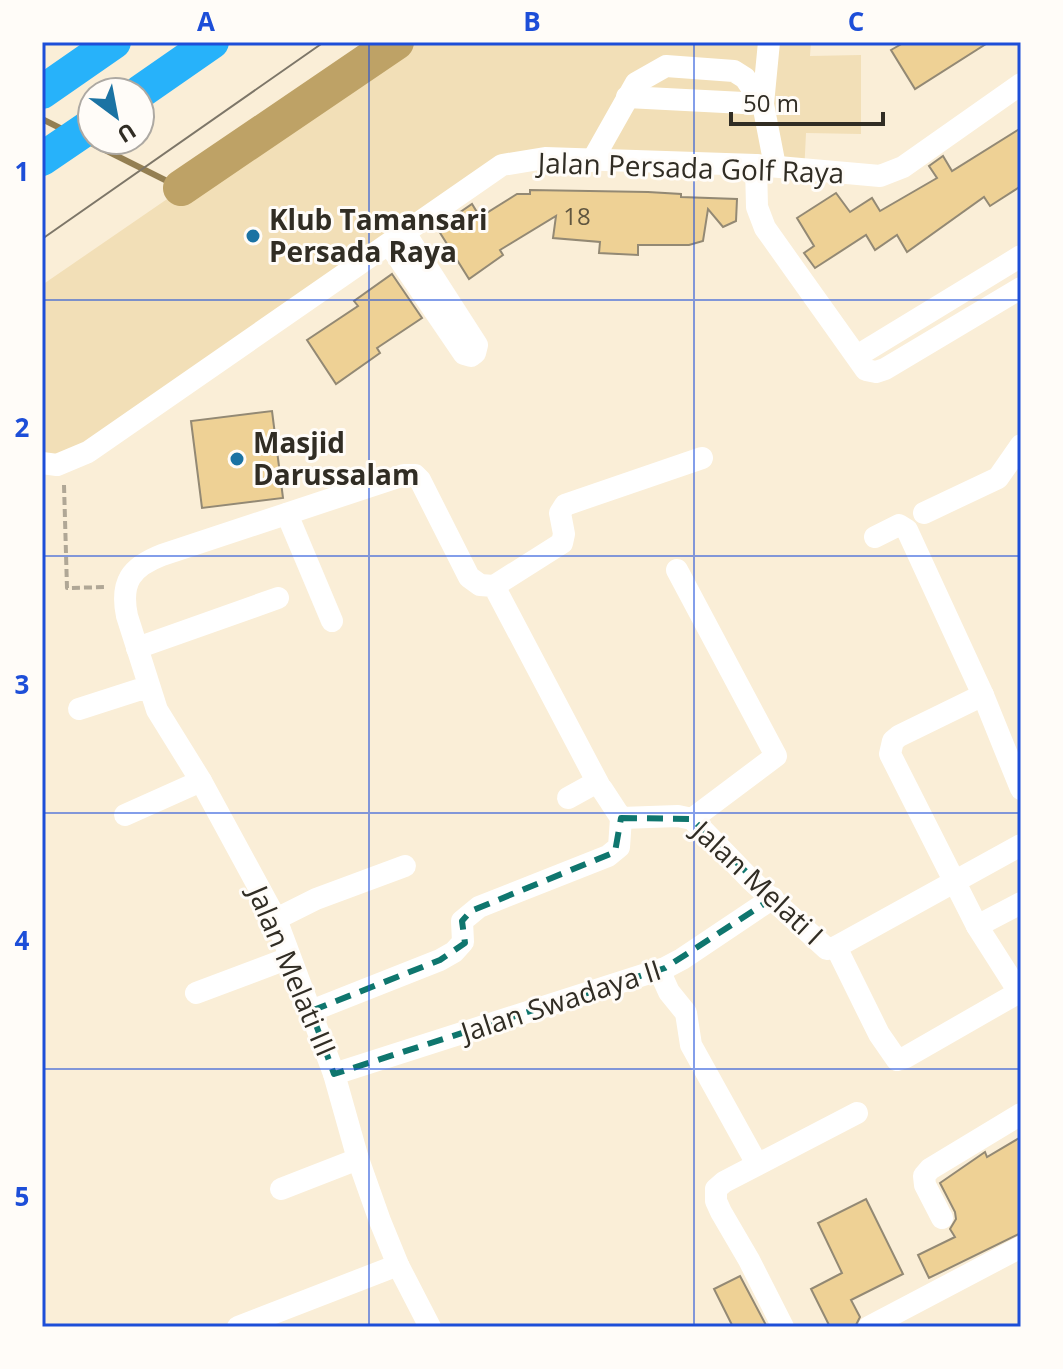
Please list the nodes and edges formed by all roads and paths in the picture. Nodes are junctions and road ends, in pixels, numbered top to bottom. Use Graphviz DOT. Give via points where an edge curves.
graph roads {
  1 [pos="212,42"];
  2 [pos="769,42"];
  3 [pos="110,45"];
  4 [pos="156,81"];
  5 [pos="1021,84"];
  6 [pos="42,92"];
  7 [pos="627,97"];
  8 [pos="763,104"];
  9 [pos="76,136"];
  10 [pos="42,159"];
  11 [pos="592,161"];
  12 [pos="766,166"];
  13 [pos="397,239"];
  14 [pos="1021,256"];
  15 [pos="1021,288"];
  16 [pos="857,356"];
  17 [pos="1021,445"];
  18 [pos="702,458"];
  19 [pos="42,463"];
  20 [pos="64,500"];
  21 [pos="924,513"];
  22 [pos="287,514"];
  23 [pos="875,537"];
  24 [pos="677,570"];
  25 [pos="126,583"];
  26 [pos="494,586"];
  27 [pos="278,598"];
  28 [pos="332,621"];
  29 [pos="137,648"];
  30 [pos="148,690"];
  31 [pos="983,695"];
  32 [pos="79,709"];
  33 [pos="201,781"];
  34 [pos="1021,789"];
  35 [pos="606,796"];
  36 [pos="568,798"];
  37 [pos="125,815"];
  38 [pos="692,819"];
  39 [pos="1021,845"];
  40 [pos="405,866"];
  41 [pos="953,881"];
  42 [pos="773,898"];
  43 [pos="1021,903"];
  44 [pos="276,919"];
  45 [pos="977,926"];
  46 [pos="836,947"];
  47 [pos="289,958"];
  48 [pos="659,970"];
  49 [pos="196,993"];
  50 [pos="1020,993"];
  51 [pos="311,1011"];
  52 [pos="334,1074"];
  53 [pos="857,1113"];
  54 [pos="1021,1114"];
  55 [pos="358,1159"];
  56 [pos="757,1164"];
  57 [pos="281,1189"];
  58 [pos="942,1218"];
  59 [pos="1021,1247"];
  60 [pos="398,1265"];
  61 [pos="238,1327"];
  62 [pos="430,1327"];
  63 [pos="783,1327"];
  64 [pos="869,1327"];
  1 -- 4 [label="highway"];
  2 -- 8 [label="street"];
  3 -- 6 [label="highway"];
  5 -- 12 [label="street, Jalan Persada Golf Raya" via="890,173 868,176"];
  7 -- 8 [label="street"];
  7 -- 8 [label="street" via="650,73 680,66 734,71"];
  7 -- 11 [label="street"];
  8 -- 12 [label="street"];
  9 -- 10 [label="highway"];
  11 -- 12 [label="street, Jalan Persada Golf Raya"];
  11 -- 13 [label="street, Jalan Persada Golf Raya" via="545,158 502,165"];
  12 -- 16 [label="street" via="757,207 765,228"];
  13 -- 13 [label="street" via="464,354 471,356 477,345"];
  13 -- 19 [label="street, Jalan Persada Golf Raya" via="88,452 57,465"];
  14 -- 16 [label="street"];
  15 -- 16 [label="street" via="885,369 866,370"];
  17 -- 21 [label="street" via="998,478"];
  18 -- 26 [label="street" via="565,505 560,513 562,543"];
  20 -- 25 [label="path" via="67,588"];
  22 -- 25 [label="street" via="149,560"];
  22 -- 26 [label="street" via="415,475 469,577"];
  22 -- 28 [label="street"];
  23 -- 31 [label="street" via="899,525 907,530"];
  24 -- 38 [label="street" via="776,756"];
  25 -- 29 [label="street, Jalan Melati III" via="124,602"];
  26 -- 35 [label="street"];
  27 -- 29 [label="street"];
  29 -- 30 [label="street, Jalan Melati III"];
  30 -- 32 [label="street"];
  30 -- 33 [label="street, Jalan Melati III"];
  31 -- 34 [label="street"];
  31 -- 41 [label="street" via="899,736 890,747"];
  33 -- 37 [label="street"];
  33 -- 44 [label="street, Jalan Melati III"];
  35 -- 36 [label="street"];
  35 -- 38 [label="street, Jalan Melati I"];
  35 -- 51 [label="street" via="619,847 608,856 479,907 462,921 463,942 454,952"];
  38 -- 42 [label="street, Jalan Melati I"];
  39 -- 41 [label="street, Jalan Melati I"];
  40 -- 44 [label="street"];
  41 -- 45 [label="street"];
  41 -- 46 [label="street, Jalan Melati I"];
  42 -- 46 [label="street, Jalan Melati I" via="821,946"];
  42 -- 48 [label="street, Jalan Swadaya II"];
  43 -- 45 [label="street"];
  44 -- 47 [label="street, Jalan Melati III"];
  45 -- 50 [label="street"];
  46 -- 50 [label="street" via="897,1060"];
  47 -- 49 [label="street"];
  47 -- 51 [label="street, Jalan Melati III"];
  48 -- 52 [label="street, Jalan Swadaya II"];
  48 -- 56 [label="street" via="686,1013 691,1045"];
  51 -- 52 [label="street, Jalan Melati III"];
  52 -- 55 [label="street, Jalan Melati III"];
  53 -- 56 [label="street"];
  54 -- 58 [label="street" via="924,1176"];
  55 -- 57 [label="street"];
  55 -- 60 [label="street, Jalan Melati III"];
  56 -- 63 [label="street" via="716,1189 716,1201"];
  59 -- 64 [label="street"];
  60 -- 61 [label="street"];
  60 -- 62 [label="street, Jalan Melati III"];
}
